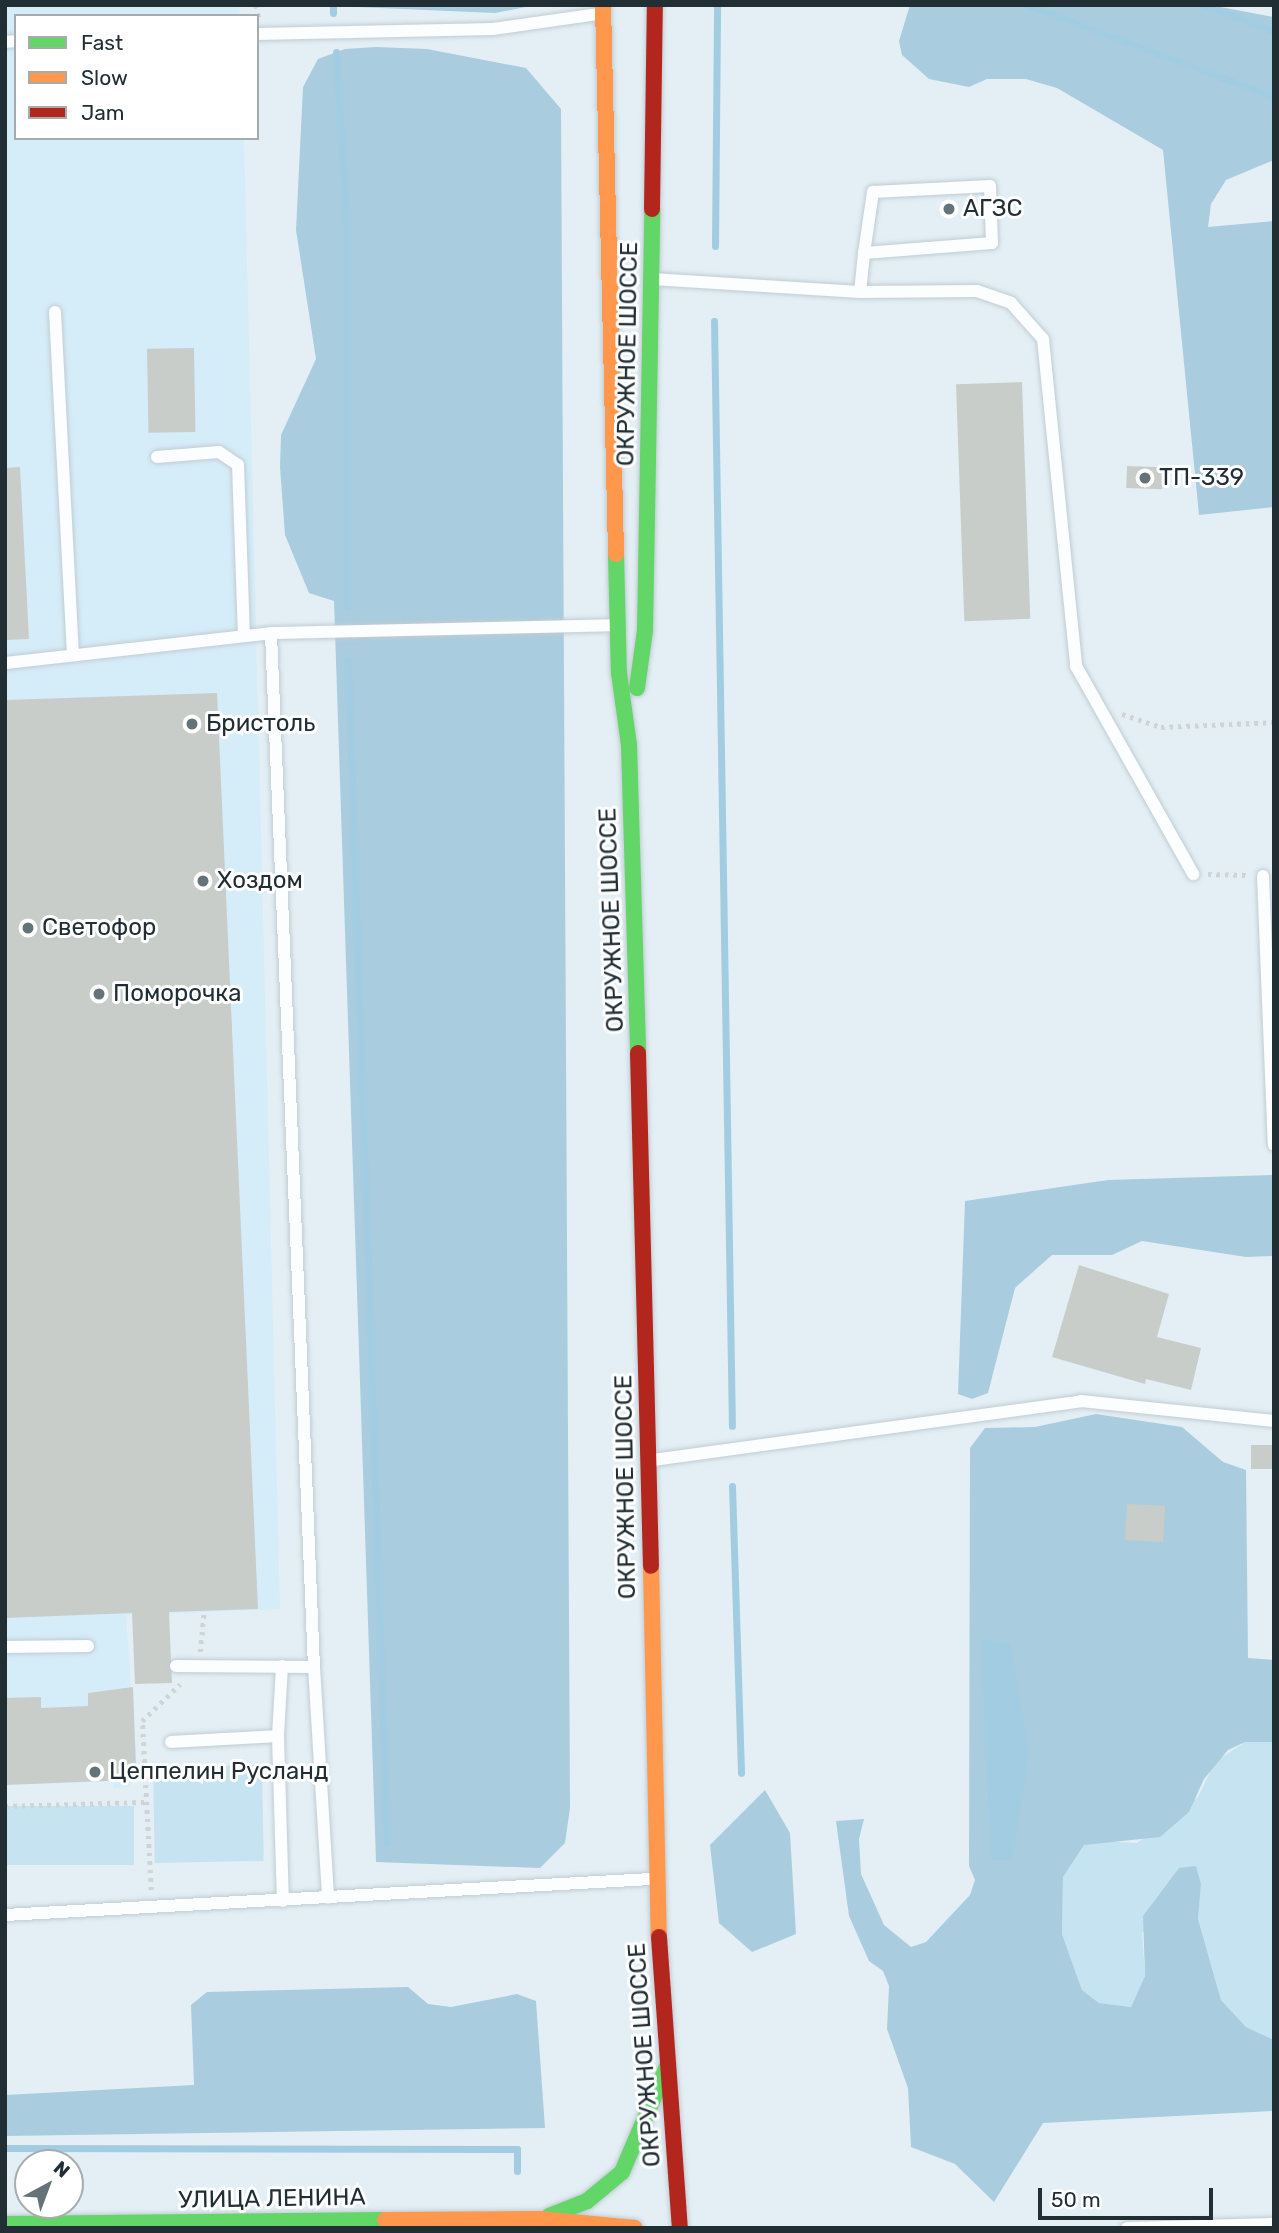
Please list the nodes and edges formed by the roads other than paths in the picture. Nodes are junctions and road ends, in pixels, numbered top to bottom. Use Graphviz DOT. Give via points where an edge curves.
graph roads {
  1 [pos="655,5"];
  2 [pos="603,9"];
  3 [pos="259,34"];
  4 [pos="864,253"];
  5 [pos="652,279"];
  6 [pos="860,292"];
  7 [pos="55,312"];
  8 [pos="157,457"];
  9 [pos="618,625"];
  10 [pos="271,633"];
  11 [pos="244,636"];
  12 [pos="73,655"];
  13 [pos="5,663"];
  14 [pos="629,745"];
  15 [pos="1193,874"];
  16 [pos="1263,876"];
  17 [pos="1274,1145"];
  18 [pos="1274,1421"];
  19 [pos="650,1460"];
  20 [pos="88,1646"];
  21 [pos="5,1647"];
  22 [pos="176,1666"];
  23 [pos="282,1666"];
  24 [pos="314,1667"];
  25 [pos="278,1736"];
  26 [pos="171,1742"];
  27 [pos="655,1879"];
  28 [pos="328,1898"];
  29 [pos="284,1901"];
  30 [pos="5,1915"];
  31 [pos="668,2064"];
  32 [pos="540,2219"];
  33 [pos="5,2224"];
  34 [pos="1274,2224"];
  35 [pos="635,2228"];
  36 [pos="680,2228"];
  37 [pos="1127,2228"];
  1 -- 5 [label="main road, ОКРУЖНОЕ ШОССЕ"];
  2 -- 3 [label="lane" via="493,29"];
  2 -- 9 [label="main road, ОКРУЖНОЕ ШОССЕ"];
  4 -- 4 [label="lane" via="992,243 990,186 873,192"];
  4 -- 6 [label="lane"];
  5 -- 6 [label="lane"];
  5 -- 14 [label="main road, ОКРУЖНОЕ ШОССЕ" via="645,630"];
  6 -- 15 [label="lane" via="978,291 1011,303 1042,339 1076,666"];
  7 -- 12 [label="lane"];
  8 -- 11 [label="lane" via="219,452 238,465"];
  9 -- 10 [label="lane"];
  9 -- 14 [label="main road, ОКРУЖНОЕ ШОССЕ"];
  10 -- 11 [label="lane"];
  10 -- 24 [label="lane"];
  11 -- 12 [label="lane"];
  12 -- 13 [label="lane"];
  14 -- 19 [label="main road, ОКРУЖНОЕ ШОССЕ"];
  16 -- 17 [label="lane"];
  18 -- 19 [label="lane" via="1081,1401"];
  19 -- 27 [label="main road, ОКРУЖНОЕ ШОССЕ"];
  20 -- 21 [label="lane"];
  22 -- 23 [label="lane"];
  23 -- 24 [label="lane"];
  23 -- 25 [label="lane"];
  24 -- 28 [label="lane"];
  25 -- 26 [label="lane"];
  25 -- 29 [label="lane"];
  27 -- 28 [label="lane"];
  27 -- 31 [label="main road, ОКРУЖНОЕ ШОССЕ"];
  28 -- 29 [label="lane"];
  29 -- 30 [label="lane"];
  31 -- 32 [label="main road, УЛИЦА ЛЕНИНА" via="622,2172 587,2201"];
  31 -- 36 [label="main road, ОКРУЖНОЕ ШОССЕ"];
  32 -- 33 [label="main road, УЛИЦА ЛЕНИНА"];
  32 -- 35 [label="main road, УЛИЦА ЛЕНИНА"];
  34 -- 37 [label="lane"];
}
